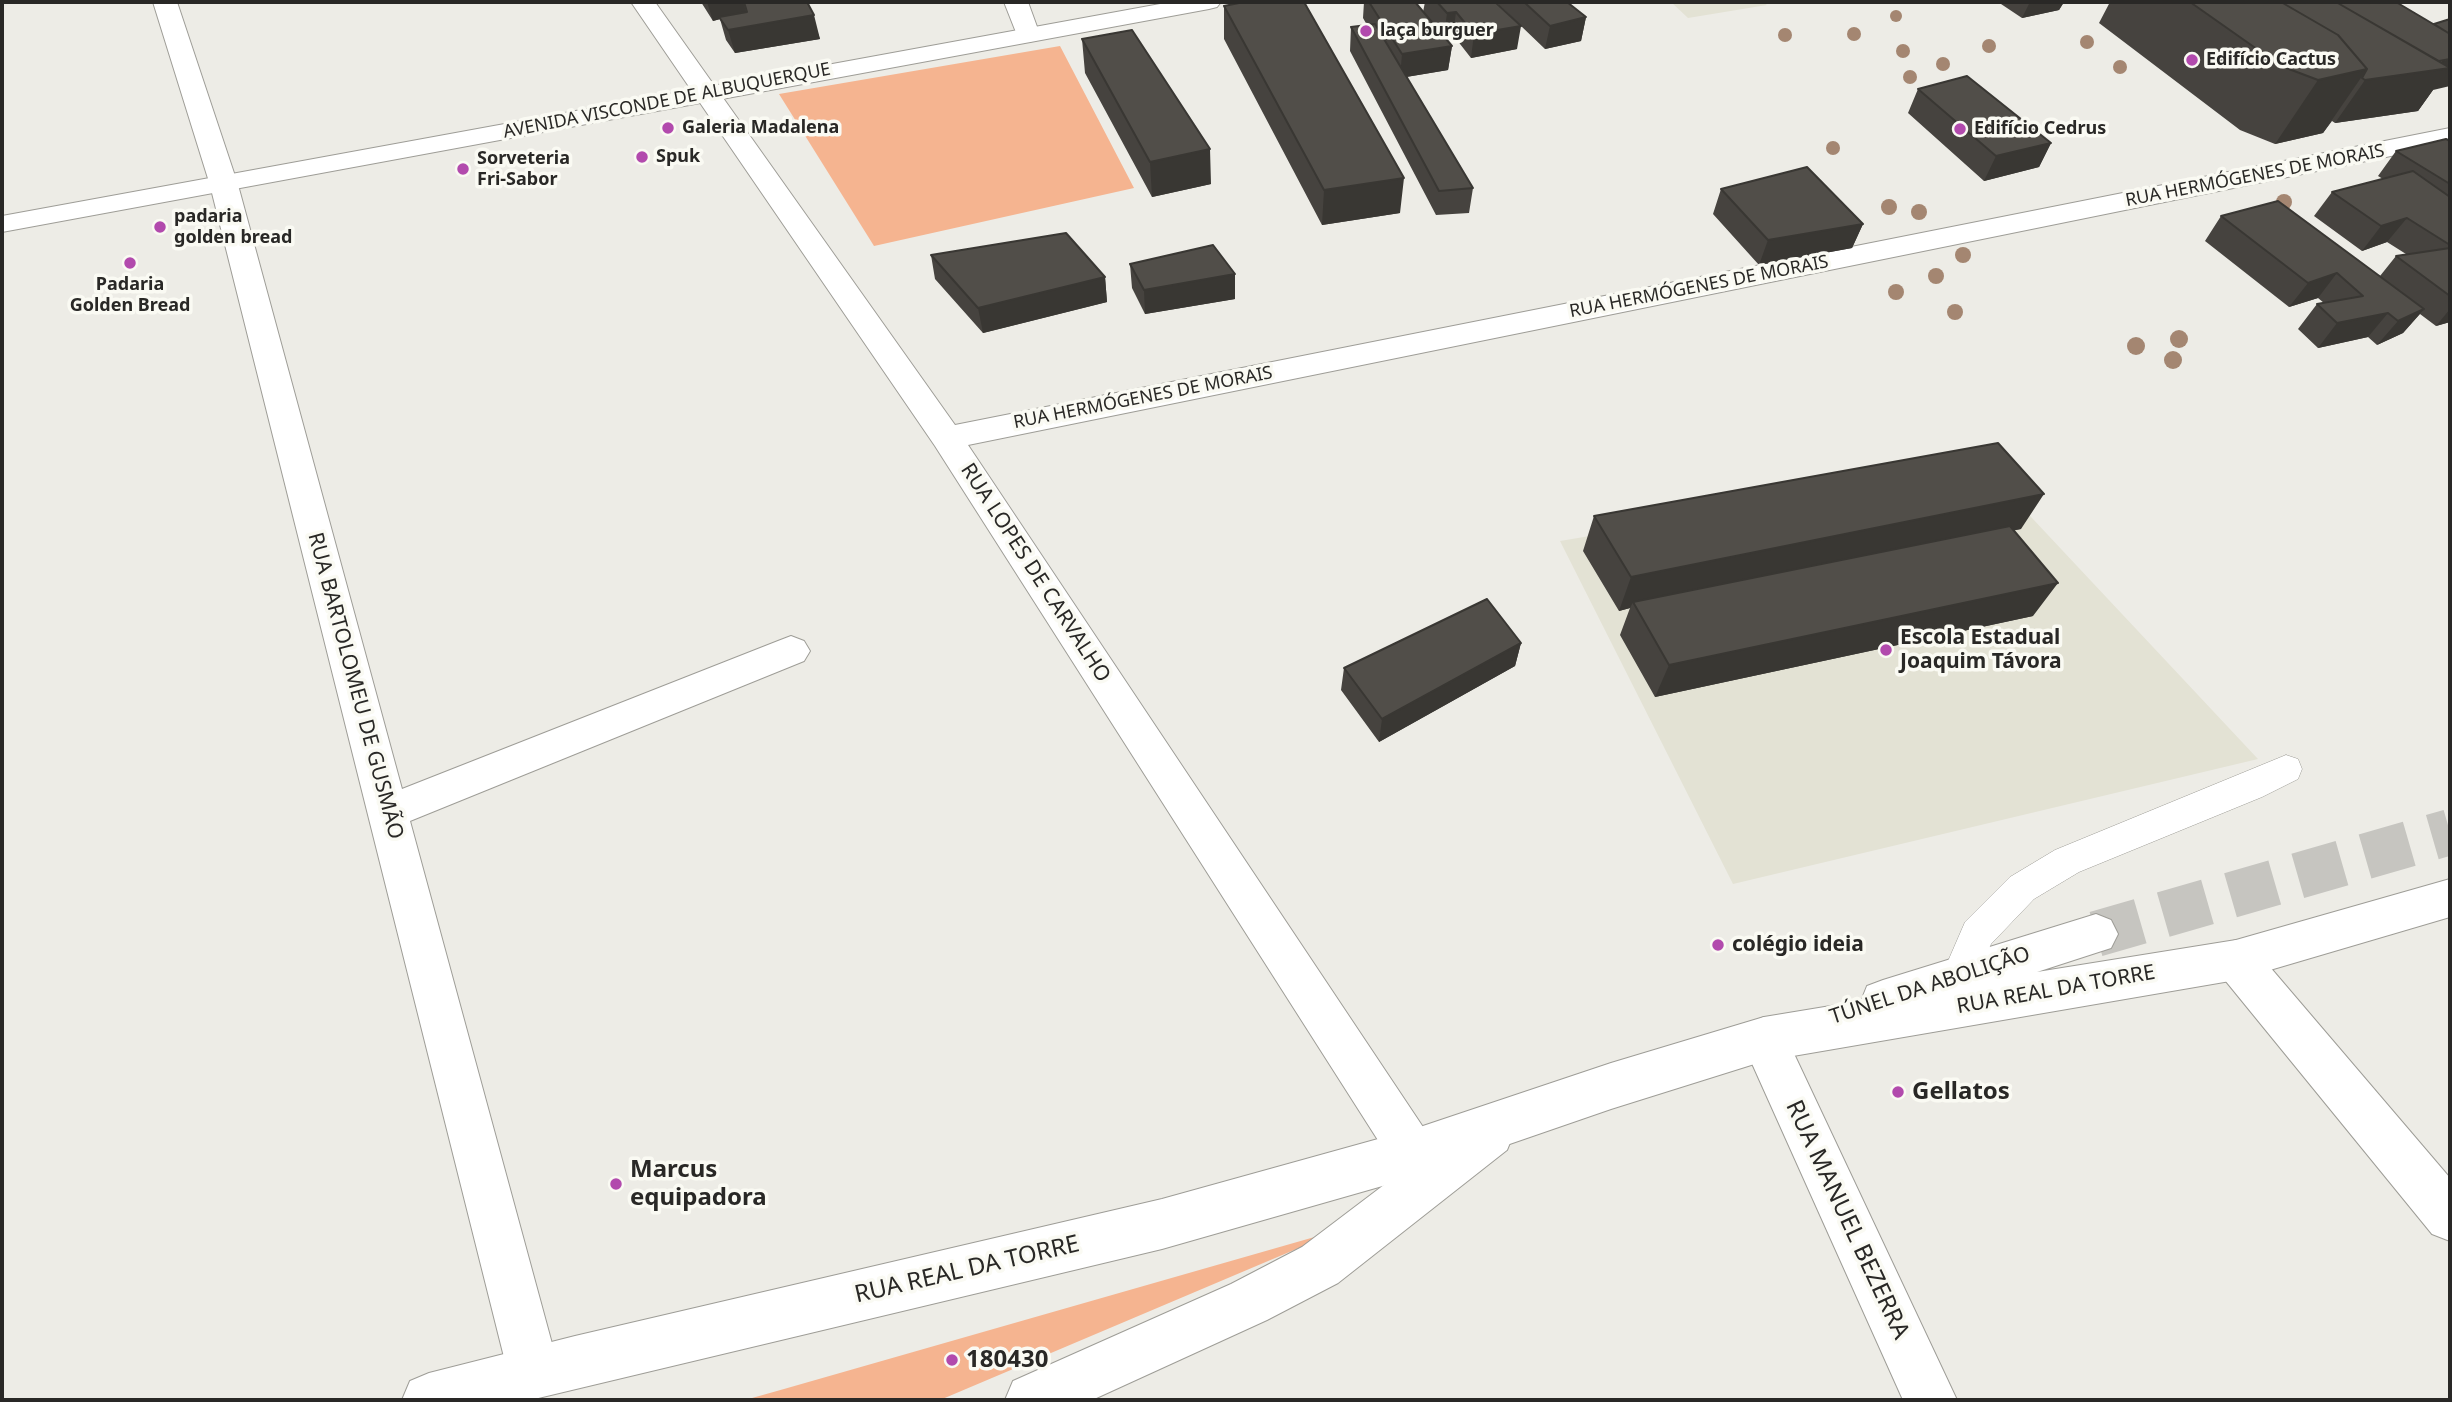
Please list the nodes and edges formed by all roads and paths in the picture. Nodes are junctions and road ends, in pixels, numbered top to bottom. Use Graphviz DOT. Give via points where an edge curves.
graph roads {
  1 [pos="165,2"];
  2 [pos="643,2"];
  3 [pos="1016,2"];
  4 [pos="1209,2"];
  5 [pos="1028,34"];
  6 [pos="704,93"];
  7 [pos="2450,136"];
  8 [pos="224,185"];
  9 [pos="2,224"];
  10 [pos="947,438"];
  11 [pos="791,651"];
  12 [pos="2286,769"];
  13 [pos="388,812"];
  14 [pos="2450,898"];
  15 [pos="2096,934"];
  16 [pos="2236,960"];
  17 [pos="1960,975"];
  18 [pos="1764,1039"];
  19 [pos="1500,1124"];
  20 [pos="1414,1153"];
  21 [pos="2450,1216"];
  22 [pos="534,1373"];
  23 [pos="429,1400"];
  24 [pos="1032,1400"];
  25 [pos="1930,1400"];
  1 -- 8 [label="street, RUA BARTOLOMEU DE GUSMÃO"];
  2 -- 6 [label="street, RUA LOPES DE CARVALHO"];
  3 -- 5 [label="street"];
  4 -- 5 [label="street, AVENIDA VISCONDE DE ALBUQUERQUE"];
  5 -- 6 [label="street, AVENIDA VISCONDE DE ALBUQUERQUE"];
  6 -- 8 [label="street, AVENIDA VISCONDE DE ALBUQUERQUE"];
  6 -- 10 [label="street, RUA LOPES DE CARVALHO"];
  7 -- 10 [label="street, RUA HERMÓGENES DE MORAIS"];
  8 -- 9 [label="street, AVENIDA VISCONDE DE ALBUQUERQUE"];
  8 -- 13 [label="street, RUA BARTOLOMEU DE GUSMÃO"];
  10 -- 20 [label="street, RUA LOPES DE CARVALHO"];
  11 -- 13 [label="street"];
  12 -- 17 [label="lane" via="2067,862 2022,888 1978,933"];
  13 -- 22 [label="street, RUA BARTOLOMEU DE GUSMÃO"];
  14 -- 16 [label="street, RUA REAL DA TORRE"];
  15 -- 17 [label="street, TÚNEL DA ABOLIÇÃO"];
  16 -- 18 [label="street, RUA REAL DA TORRE"];
  16 -- 21 [label="street"];
  17 -- 18 [label="street, TÚNEL DA ABOLIÇÃO"];
  18 -- 19 [label="street, RUA REAL DA TORRE"];
  18 -- 25 [label="street, RUA MANUEL BEZERRA"];
  19 -- 20 [label="street, RUA REAL DA TORRE"];
  19 -- 24 [label="street, RUA REAL DA TORRE" via="1320,1265"];
  20 -- 22 [label="street, RUA REAL DA TORRE" via="1162,1224"];
  22 -- 23 [label="street, RUA REAL DA TORRE"];
}
